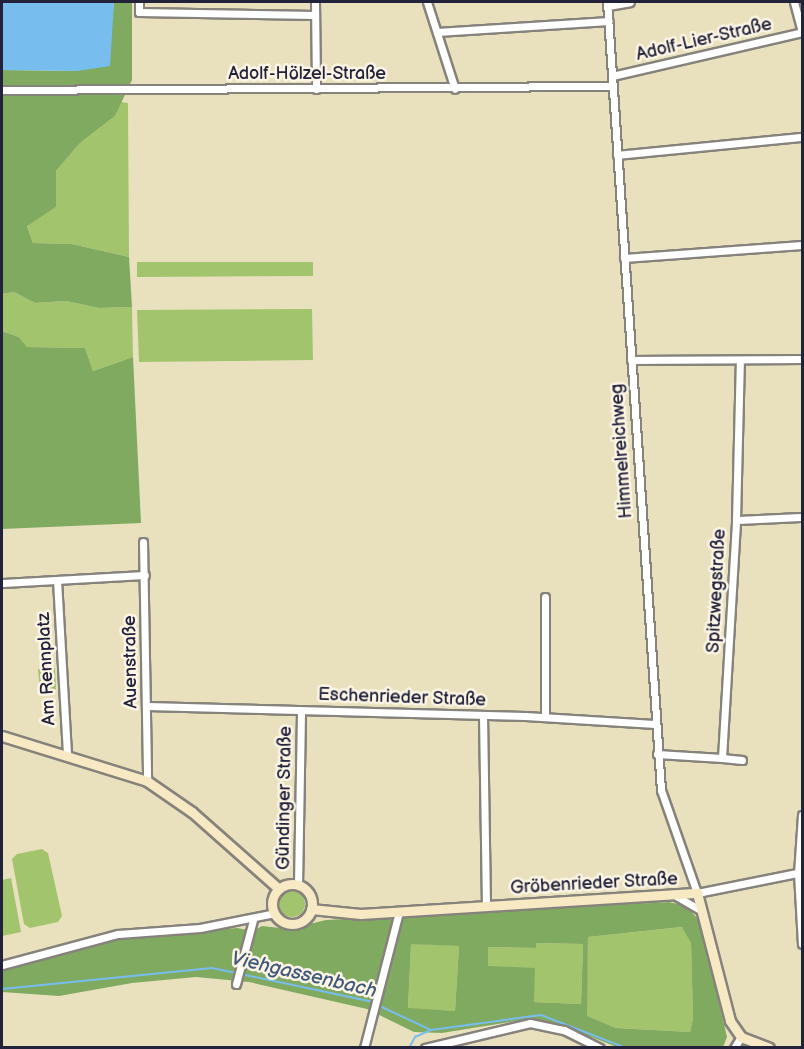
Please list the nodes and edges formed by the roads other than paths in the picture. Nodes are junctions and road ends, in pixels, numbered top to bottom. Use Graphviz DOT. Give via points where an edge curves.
graph roads {
  1 [pos="139,2"];
  2 [pos="315,2"];
  3 [pos="427,2"];
  4 [pos="630,2"];
  5 [pos="794,2"];
  6 [pos="608,4"];
  7 [pos="315,15"];
  8 [pos="609,21"];
  9 [pos="437,32"];
  10 [pos="802,32"];
  11 [pos="612,76"];
  12 [pos="613,86"];
  13 [pos="316,89"];
  14 [pos="455,89"];
  15 [pos="2,90"];
  16 [pos="802,137"];
  17 [pos="617,155"];
  18 [pos="802,244"];
  19 [pos="624,258"];
  20 [pos="802,359"];
  21 [pos="631,360"];
  22 [pos="740,360"];
  23 [pos="802,517"];
  24 [pos="736,520"];
  25 [pos="144,542"];
  26 [pos="145,575"];
  27 [pos="57,580"];
  28 [pos="2,583"];
  29 [pos="545,597"];
  30 [pos="147,706"];
  31 [pos="301,711"];
  32 [pos="483,715"];
  33 [pos="545,717"];
  34 [pos="655,724"];
  35 [pos="2,736"];
  36 [pos="657,754"];
  37 [pos="67,756"];
  38 [pos="722,758"];
  39 [pos="742,760"];
  40 [pos="147,781"];
  41 [pos="802,815"];
  42 [pos="800,873"];
  43 [pos="298,885"];
  44 [pos="279,889"];
  45 [pos="697,893"];
  46 [pos="676,896"];
  47 [pos="486,906"];
  48 [pos="311,909"];
  49 [pos="399,912"];
  50 [pos="704,912"];
  51 [pos="275,913"];
  52 [pos="253,920"];
  53 [pos="802,944"];
  54 [pos="2,966"];
  55 [pos="236,984"];
  56 [pos="741,1037"];
  57 [pos="364,1047"];
  58 [pos="425,1047"];
  59 [pos="600,1047"];
  60 [pos="734,1047"];
  61 [pos="769,1047"];
  1 -- 7 [label="street" via="139,12"];
  2 -- 7 [label="street"];
  3 -- 9 [label="street"];
  4 -- 6 [label="street"];
  5 -- 10 [label="street"];
  6 -- 8 [label="street, Himmelreichweg"];
  7 -- 13 [label="street"];
  8 -- 9 [label="street"];
  8 -- 11 [label="street, Himmelreichweg"];
  9 -- 14 [label="street"];
  10 -- 11 [label="street, Adolf-Lier-Straße"];
  11 -- 12 [label="street, Himmelreichweg"];
  12 -- 14 [label="street, Adolf-Hölzel-Straße"];
  12 -- 17 [label="street, Himmelreichweg"];
  13 -- 14 [label="street, Adolf-Hölzel-Straße"];
  13 -- 15 [label="street, Adolf-Hölzel-Straße"];
  16 -- 17 [label="street"];
  17 -- 19 [label="street, Himmelreichweg"];
  18 -- 19 [label="street"];
  19 -- 21 [label="street, Himmelreichweg"];
  20 -- 22 [label="street"];
  21 -- 22 [label="street"];
  21 -- 34 [label="street, Himmelreichweg"];
  22 -- 24 [label="street, Spitzwegstraße"];
  23 -- 24 [label="street"];
  24 -- 38 [label="street, Spitzwegstraße"];
  25 -- 26 [label="street, Auenstraße"];
  26 -- 27 [label="street"];
  26 -- 30 [label="street, Auenstraße"];
  27 -- 28 [label="street"];
  27 -- 37 [label="street, Am Rennplatz"];
  29 -- 33 [label="street"];
  30 -- 31 [label="street, Eschenrieder Straße"];
  30 -- 40 [label="street, Auenstraße"];
  31 -- 32 [label="street, Eschenrieder Straße"];
  31 -- 43 [label="street, Gündinger Straße"];
  32 -- 33 [label="street, Eschenrieder Straße"];
  32 -- 47 [label="street"];
  33 -- 34 [label="street, Eschenrieder Straße"];
  34 -- 36 [label="street, Himmelreichweg"];
  35 -- 37 [label="street"];
  36 -- 38 [label="street"];
  36 -- 45 [label="street, Himmelreichweg" via="661,790"];
  37 -- 40 [label="street"];
  38 -- 39 [label="street"];
  40 -- 44 [label="street" via="192,812"];
  41 -- 42 [label="street"];
  42 -- 45 [label="street"];
  42 -- 53 [label="street"];
  43 -- 44 [label="street" via="287,884"];
  43 -- 48 [label="street" via="309,893"];
  44 -- 51 [label="street" via="272,904"];
  45 -- 46 [label="street, Gröbenrieder Straße"];
  45 -- 50 [label="street, Gröbenrieder Straße"];
  46 -- 47 [label="street, Gröbenrieder Straße"];
  46 -- 50 [label="street"];
  47 -- 49 [label="street, Gröbenrieder Straße"];
  48 -- 49 [label="street, Gröbenrieder Straße" via="361,914"];
  48 -- 51 [label="street" via="307,918 295,924 281,921"];
  49 -- 57 [label="street"];
  50 -- 56 [label="street, Gröbenrieder Straße" via="730,1021"];
  51 -- 52 [label="street"];
  52 -- 54 [label="street" via="118,934"];
  52 -- 55 [label="street"];
  56 -- 60 [label="street"];
  56 -- 61 [label="street"];
  58 -- 59 [label="street" via="530,1023 564,1030"];
}
